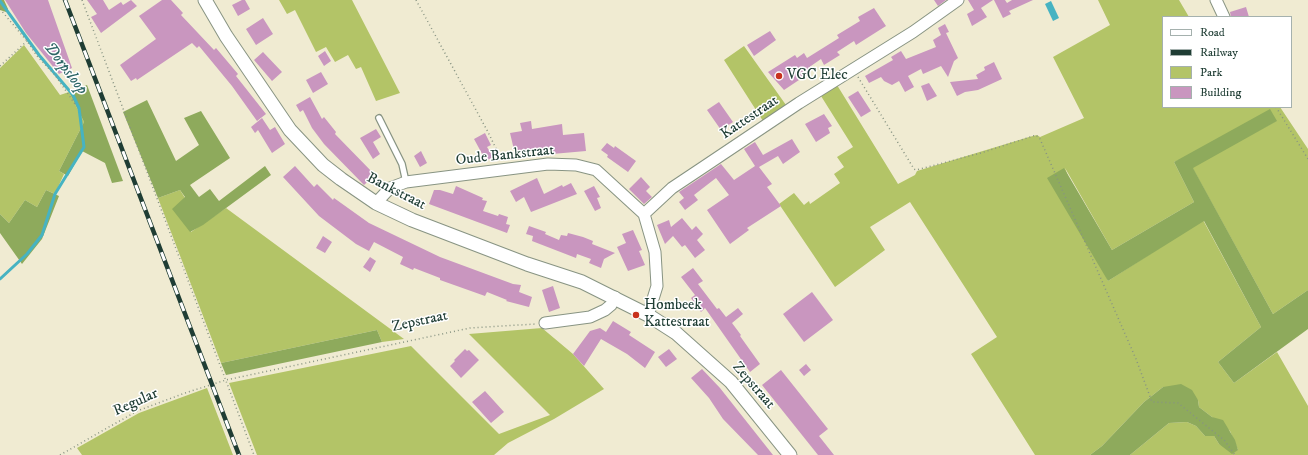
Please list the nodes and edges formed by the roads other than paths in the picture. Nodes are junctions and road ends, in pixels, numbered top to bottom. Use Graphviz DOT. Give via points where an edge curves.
graph roads {
  1 [pos="205,0"];
  2 [pos="958,0"];
  3 [pos="1216,0"];
  4 [pos="1224,16"];
  5 [pos="379,118"];
  6 [pos="406,182"];
  7 [pos="376,203"];
  8 [pos="644,214"];
  9 [pos="616,297"];
  10 [pos="648,315"];
  11 [pos="546,323"];
  12 [pos="790,455"];
  1 -- 7 [label="street, Bankstraat" via="226,36 290,130 323,164"];
  2 -- 8 [label="street, Kattestraat" via="913,32 672,188"];
  3 -- 4 [label="street"];
  5 -- 6 [label="lane" via="402,164"];
  6 -- 7 [label="street, Oude Bankstraat" via="390,188"];
  6 -- 8 [label="street, Oude Bankstraat" via="548,164 576,165 596,170"];
  7 -- 9 [label="street, Bankstraat" via="412,220 526,264 582,282"];
  8 -- 10 [label="street" via="655,252 657,286"];
  9 -- 10 [label="street, Bankstraat"];
  9 -- 11 [label="street" via="605,310 590,317"];
  10 -- 12 [label="street, Zepstraat" via="676,333 731,382"];
}
